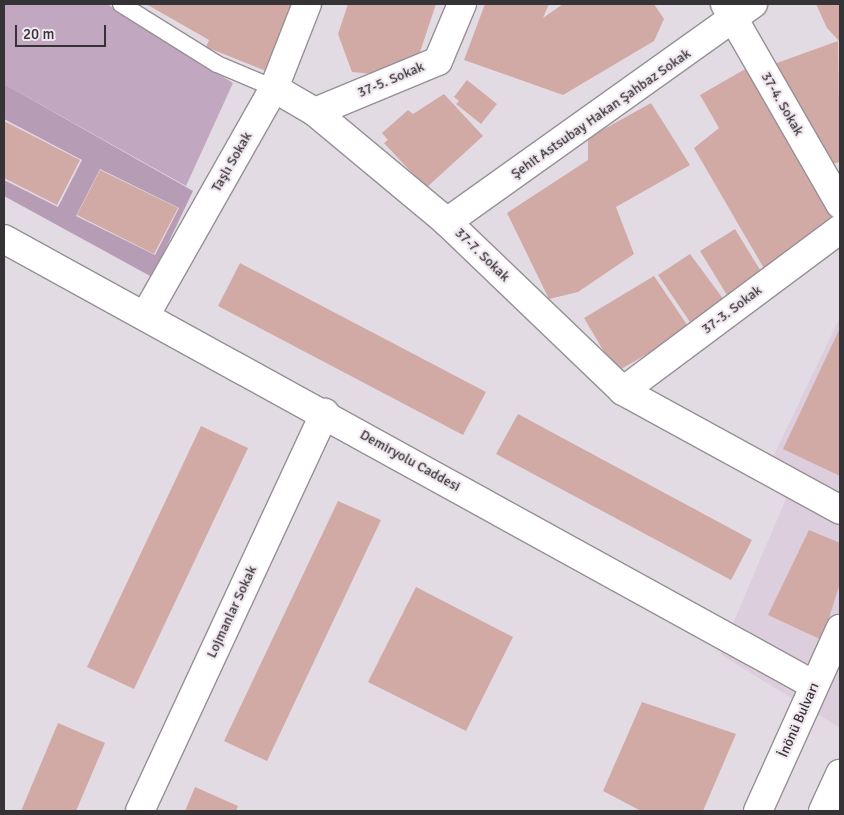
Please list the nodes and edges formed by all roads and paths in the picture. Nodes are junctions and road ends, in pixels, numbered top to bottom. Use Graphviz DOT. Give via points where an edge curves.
graph roads {
  1 [pos="121,4"];
  2 [pos="307,4"];
  3 [pos="462,4"];
  4 [pos="737,9"];
  5 [pos="274,88"];
  6 [pos="315,112"];
  7 [pos="840,204"];
  8 [pos="447,222"];
  9 [pos="840,229"];
  10 [pos="4,239"];
  11 [pos="145,316"];
  12 [pos="623,391"];
  13 [pos="325,413"];
  14 [pos="840,510"];
  15 [pos="840,629"];
  16 [pos="814,685"];
  17 [pos="840,774"];
  18 [pos="140,811"];
  19 [pos="758,811"];
  20 [pos="823,811"];
  1 -- 5 [label="lane, 37-7. Sokak" via="217,64"];
  2 -- 5 [label="street, Taşlı Sokak"];
  3 -- 6 [label="street, 37-5. Sokak" via="438,61"];
  4 -- 7 [label="street, 37-4. Sokak"];
  4 -- 8 [label="street, Şehit Astsubay Hakan Şahbaz Sokak"];
  5 -- 6 [label="street, 37-7. Sokak"];
  5 -- 11 [label="street, Taşlı Sokak"];
  6 -- 8 [label="street, 37-7. Sokak"];
  8 -- 12 [label="street, 37-7. Sokak"];
  9 -- 12 [label="street, 37-3. Sokak"];
  10 -- 11 [label="street, Demiryolu Caddesi"];
  11 -- 13 [label="street, Demiryolu Caddesi"];
  12 -- 14 [label="street, 37-7. Sokak"];
  13 -- 16 [label="street, Demiryolu Caddesi"];
  13 -- 18 [label="street, Lojmanlar Sokak"];
  15 -- 16 [label="street, İnönü Bulvarı"];
  16 -- 19 [label="street, İnönü Bulvarı"];
  17 -- 20 [label="street"];
}
